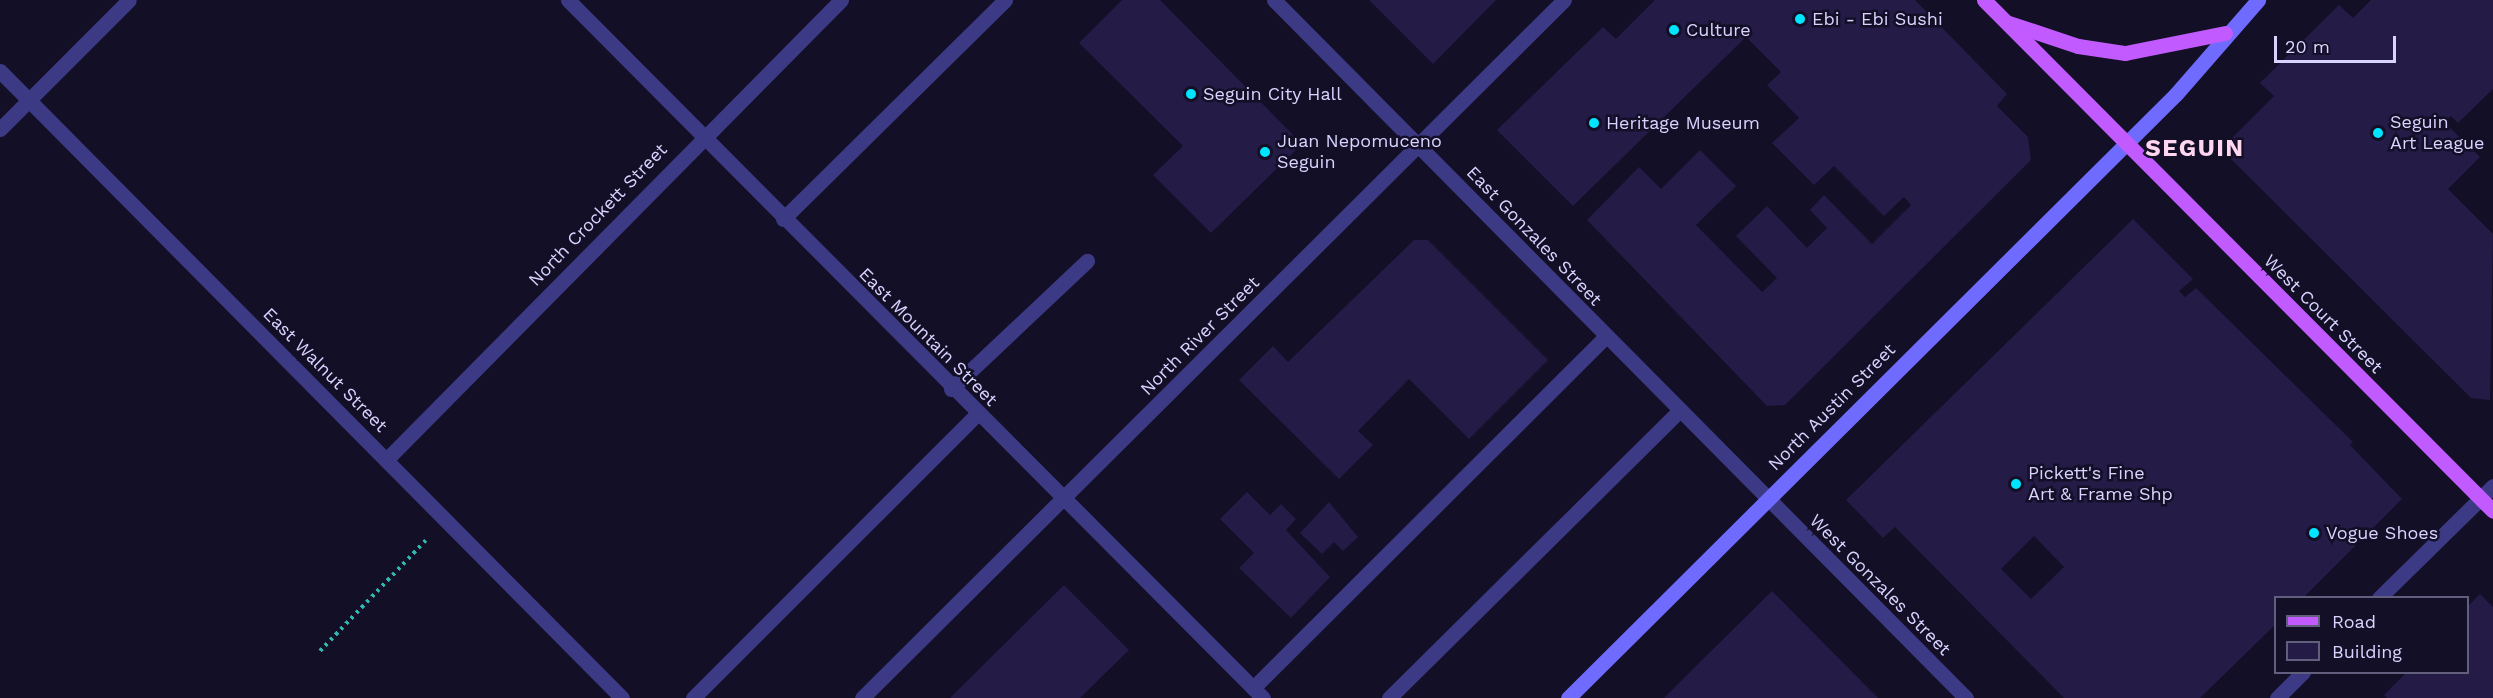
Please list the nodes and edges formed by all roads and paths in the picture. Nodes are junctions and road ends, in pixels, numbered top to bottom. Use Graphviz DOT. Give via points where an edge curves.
graph roads {
  1 [pos="129,0"];
  2 [pos="568,0"];
  3 [pos="841,0"];
  4 [pos="1005,0"];
  5 [pos="1274,0"];
  6 [pos="1564,0"];
  7 [pos="1984,0"];
  8 [pos="2258,0"];
  9 [pos="2005,21"];
  10 [pos="2225,33"];
  11 [pos="0,71"];
  12 [pos="29,100"];
  13 [pos="0,129"];
  14 [pos="701,137"];
  15 [pos="2125,144"];
  16 [pos="1417,145"];
  17 [pos="783,219"];
  18 [pos="1087,261"];
  19 [pos="1606,336"];
  20 [pos="951,389"];
  21 [pos="1679,411"];
  22 [pos="977,414"];
  23 [pos="386,460"];
  24 [pos="2493,486"];
  25 [pos="2480,498"];
  26 [pos="1767,499"];
  27 [pos="1062,501"];
  28 [pos="2493,511"];
  29 [pos="445,520"];
  30 [pos="2380,596"];
  31 [pos="320,651"];
  32 [pos="2300,674"];
  33 [pos="1258,693"];
  34 [pos="622,698"];
  35 [pos="693,698"];
  36 [pos="862,698"];
  37 [pos="1389,698"];
  38 [pos="1568,698"];
  39 [pos="1966,698"];
  40 [pos="2277,698"];
  1 -- 12 [label="street"];
  2 -- 14 [label="street, East Mountain Street"];
  3 -- 14 [label="street, North Crockett Street"];
  4 -- 17 [label="street"];
  5 -- 16 [label="street, East Gonzales Street"];
  6 -- 16 [label="street, North River Street"];
  7 -- 9 [label="main road, West Court Street"];
  8 -- 10 [label="main road, North Austin Street"];
  9 -- 10 [label="main road" via="2078,46 2125,53"];
  9 -- 15 [label="main road, West Court Street"];
  10 -- 15 [label="main road, North Austin Street" via="2176,94"];
  11 -- 12 [label="street, East Walnut Street"];
  12 -- 13 [label="street"];
  12 -- 23 [label="street, East Walnut Street"];
  14 -- 17 [label="street, East Mountain Street"];
  14 -- 23 [label="street, North Crockett Street"];
  15 -- 25 [label="main road, West Court Street"];
  15 -- 26 [label="main road, North Austin Street"];
  16 -- 19 [label="street, East Gonzales Street"];
  16 -- 27 [label="street, North River Street"];
  17 -- 20 [label="street, East Mountain Street"];
  18 -- 20 [label="street"];
  19 -- 21 [label="street, East Gonzales Street"];
  19 -- 33 [label="street"];
  20 -- 22 [label="street, East Mountain Street"];
  21 -- 26 [label="street, East Gonzales Street"];
  21 -- 37 [label="street"];
  22 -- 27 [label="street, East Mountain Street"];
  22 -- 35 [label="street"];
  23 -- 29 [label="street, East Walnut Street"];
  24 -- 25 [label="street"];
  25 -- 28 [label="main road, West Court Street"];
  25 -- 30 [label="street"];
  26 -- 38 [label="main road, North Austin Street"];
  26 -- 39 [label="street, West Gonzales Street"];
  27 -- 33 [label="street, East Mountain Street"];
  27 -- 36 [label="street, North River Street"];
  29 -- 31 [label="path"];
  29 -- 34 [label="street, East Walnut Street"];
  32 -- 40 [label="street"];
}
